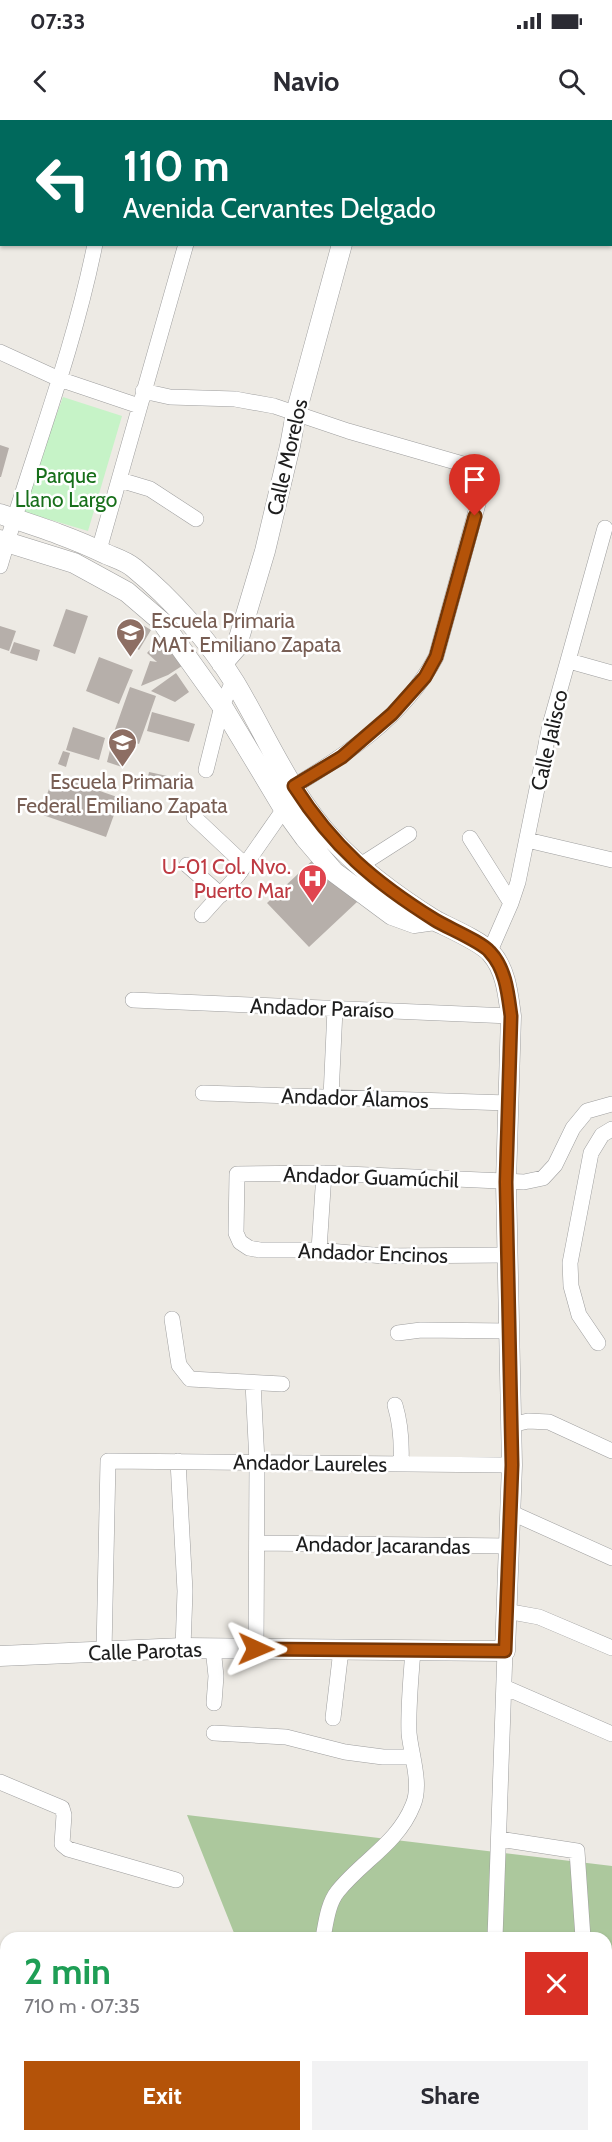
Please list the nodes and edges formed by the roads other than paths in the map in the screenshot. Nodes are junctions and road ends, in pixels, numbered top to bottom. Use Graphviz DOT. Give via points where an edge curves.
graph roads {
  1 [pos="94,246"];
  2 [pos="185,246"];
  3 [pos="341,246"];
  4 [pos="0,352"];
  5 [pos="59,379"];
  6 [pos="141,398"];
  7 [pos="296,413"];
  8 [pos="120,480"];
  9 [pos="7,516"];
  10 [pos="196,519"];
  11 [pos="605,528"];
  12 [pos="3,541"];
  13 [pos="99,550"];
  14 [pos="0,566"];
  15 [pos="569,661"];
  16 [pos="222,664"];
  17 [pos="612,673"];
  18 [pos="234,681"];
  19 [pos="222,706"];
  20 [pos="206,770"];
  21 [pos="294,786"];
  22 [pos="280,802"];
  23 [pos="194,817"];
  24 [pos="409,834"];
  25 [pos="470,838"];
  26 [pos="527,840"];
  27 [pos="612,860"];
  28 [pos="245,864"];
  29 [pos="188,865"];
  30 [pos="361,876"];
  31 [pos="220,895"];
  32 [pos="511,903"];
  33 [pos="202,915"];
  34 [pos="490,951"];
  35 [pos="133,1000"];
  36 [pos="335,1009"];
  37 [pos="511,1016"];
  38 [pos="203,1093"];
  39 [pos="331,1097"];
  40 [pos="508,1103"];
  41 [pos="612,1104"];
  42 [pos="612,1129"];
  43 [pos="324,1173"];
  44 [pos="506,1182"];
  45 [pos="240,1242"];
  46 [pos="320,1250"];
  47 [pos="507,1255"];
  48 [pos="171,1319"];
  49 [pos="509,1330"];
  50 [pos="398,1333"];
  51 [pos="598,1343"];
  52 [pos="254,1383"];
  53 [pos="282,1384"];
  54 [pos="395,1405"];
  55 [pos="511,1425"];
  56 [pos="612,1451"];
  57 [pos="178,1461"];
  58 [pos="257,1462"];
  59 [pos="401,1464"];
  60 [pos="512,1465"];
  61 [pos="510,1512"];
  62 [pos="257,1543"];
  63 [pos="508,1546"];
  64 [pos="612,1558"];
  65 [pos="507,1611"];
  66 [pos="183,1648"];
  67 [pos="213,1648"];
  68 [pos="612,1648"];
  69 [pos="256,1649"];
  70 [pos="341,1650"];
  71 [pos="412,1650"];
  72 [pos="505,1651"];
  73 [pos="104,1652"];
  74 [pos="0,1656"];
  75 [pos="504,1687"];
  76 [pos="214,1703"];
  77 [pos="333,1718"];
  78 [pos="214,1734"];
  79 [pos="612,1734"];
  80 [pos="412,1757"];
  81 [pos="0,1782"];
  82 [pos="499,1839"];
  83 [pos="176,1880"];
  84 [pos="324,1932"];
  85 [pos="495,1932"];
  86 [pos="583,1932"];
  1 -- 5 [label="street"];
  2 -- 6 [label="street"];
  3 -- 7 [label="street, Calle Morelos"];
  4 -- 5 [label="street"];
  5 -- 6 [label="street"];
  5 -- 9 [label="street"];
  6 -- 7 [label="street" via="235,399"];
  6 -- 8 [label="street"];
  7 -- 16 [label="street, Calle Morelos" via="265,551 234,652"];
  7 -- 21 [label="street" via="487,471 436,657 425,677 392,714 342,757"];
  8 -- 10 [label="street" via="150,489"];
  8 -- 13 [label="street"];
  9 -- 12 [label="street"];
  9 -- 13 [label="street"];
  11 -- 15 [label="street, Calle Jalisco"];
  12 -- 14 [label="street"];
  12 -- 19 [label="street" via="74,563 127,592 162,622"];
  13 -- 16 [label="street" via="132,566 172,605"];
  15 -- 17 [label="street"];
  15 -- 26 [label="street, Calle Jalisco" via="550,725"];
  16 -- 18 [label="street"];
  18 -- 19 [label="street"];
  18 -- 21 [label="street"];
  19 -- 20 [label="street"];
  19 -- 22 [label="street"];
  21 -- 22 [label="street"];
  21 -- 30 [label="street"];
  22 -- 28 [label="street"];
  22 -- 30 [label="street" via="334,872"];
  23 -- 28 [label="street"];
  24 -- 30 [label="street"];
  25 -- 32 [label="street"];
  26 -- 27 [label="street"];
  26 -- 32 [label="street, Calle Jalisco"];
  28 -- 31 [label="street"];
  29 -- 31 [label="street"];
  30 -- 34 [label="street" via="392,915 414,923 435,920"];
  31 -- 33 [label="street"];
  32 -- 34 [label="street, Calle Jalisco"];
  34 -- 37 [label="street" via="501,969"];
  35 -- 36 [label="street, Andador Paraíso"];
  36 -- 37 [label="street, Andador Paraíso"];
  36 -- 39 [label="street"];
  37 -- 40 [label="street"];
  38 -- 39 [label="street, Andador Álamos"];
  39 -- 40 [label="street, Andador Álamos"];
  40 -- 44 [label="street"];
  41 -- 44 [label="street, Andador Guamúchil" via="587,1111 543,1178"];
  42 -- 51 [label="street" via="591,1153 570,1263 579,1315"];
  43 -- 44 [label="street, Andador Guamúchil"];
  43 -- 45 [label="street, Andador Guamúchil" via="237,1174 236,1233"];
  43 -- 46 [label="street"];
  44 -- 47 [label="street"];
  45 -- 46 [label="street, Andador Encinos" via="260,1250"];
  46 -- 47 [label="street, Andador Encinos" via="383,1256"];
  47 -- 49 [label="street"];
  48 -- 52 [label="street" via="179,1365 190,1379"];
  49 -- 50 [label="street"];
  49 -- 55 [label="street"];
  52 -- 53 [label="street"];
  52 -- 58 [label="street"];
  54 -- 59 [label="street" via="402,1436"];
  55 -- 56 [label="street" via="549,1422"];
  55 -- 60 [label="street"];
  57 -- 58 [label="street, Andador Laureles"];
  57 -- 66 [label="street" via="185,1591"];
  57 -- 73 [label="street, Andador Laureles" via="108,1461"];
  58 -- 59 [label="street, Andador Laureles"];
  58 -- 62 [label="street"];
  59 -- 60 [label="street, Andador Laureles"];
  60 -- 61 [label="street"];
  61 -- 63 [label="street"];
  61 -- 64 [label="street"];
  62 -- 63 [label="street, Andador Jacarandas"];
  62 -- 69 [label="street"];
  63 -- 65 [label="street"];
  65 -- 68 [label="street" via="539,1617"];
  65 -- 72 [label="street"];
  66 -- 67 [label="street, Calle Parotas"];
  66 -- 73 [label="street, Calle Parotas"];
  67 -- 69 [label="street, Calle Parotas"];
  67 -- 76 [label="street"];
  69 -- 70 [label="street, Calle Parotas"];
  70 -- 71 [label="street, Calle Parotas"];
  70 -- 77 [label="street"];
  71 -- 72 [label="street, Calle Parotas"];
  71 -- 80 [label="street"];
  72 -- 75 [label="street"];
  73 -- 74 [label="street, Calle Parotas"];
  75 -- 79 [label="street"];
  75 -- 82 [label="street"];
  78 -- 80 [label="street" via="286,1737 345,1752"];
  80 -- 84 [label="street" via="415,1802 405,1825 338,1891 330,1905"];
  81 -- 83 [label="street" via="62,1808 63,1844 68,1849"];
  82 -- 85 [label="street"];
  82 -- 86 [label="street" via="577,1851"];
}
